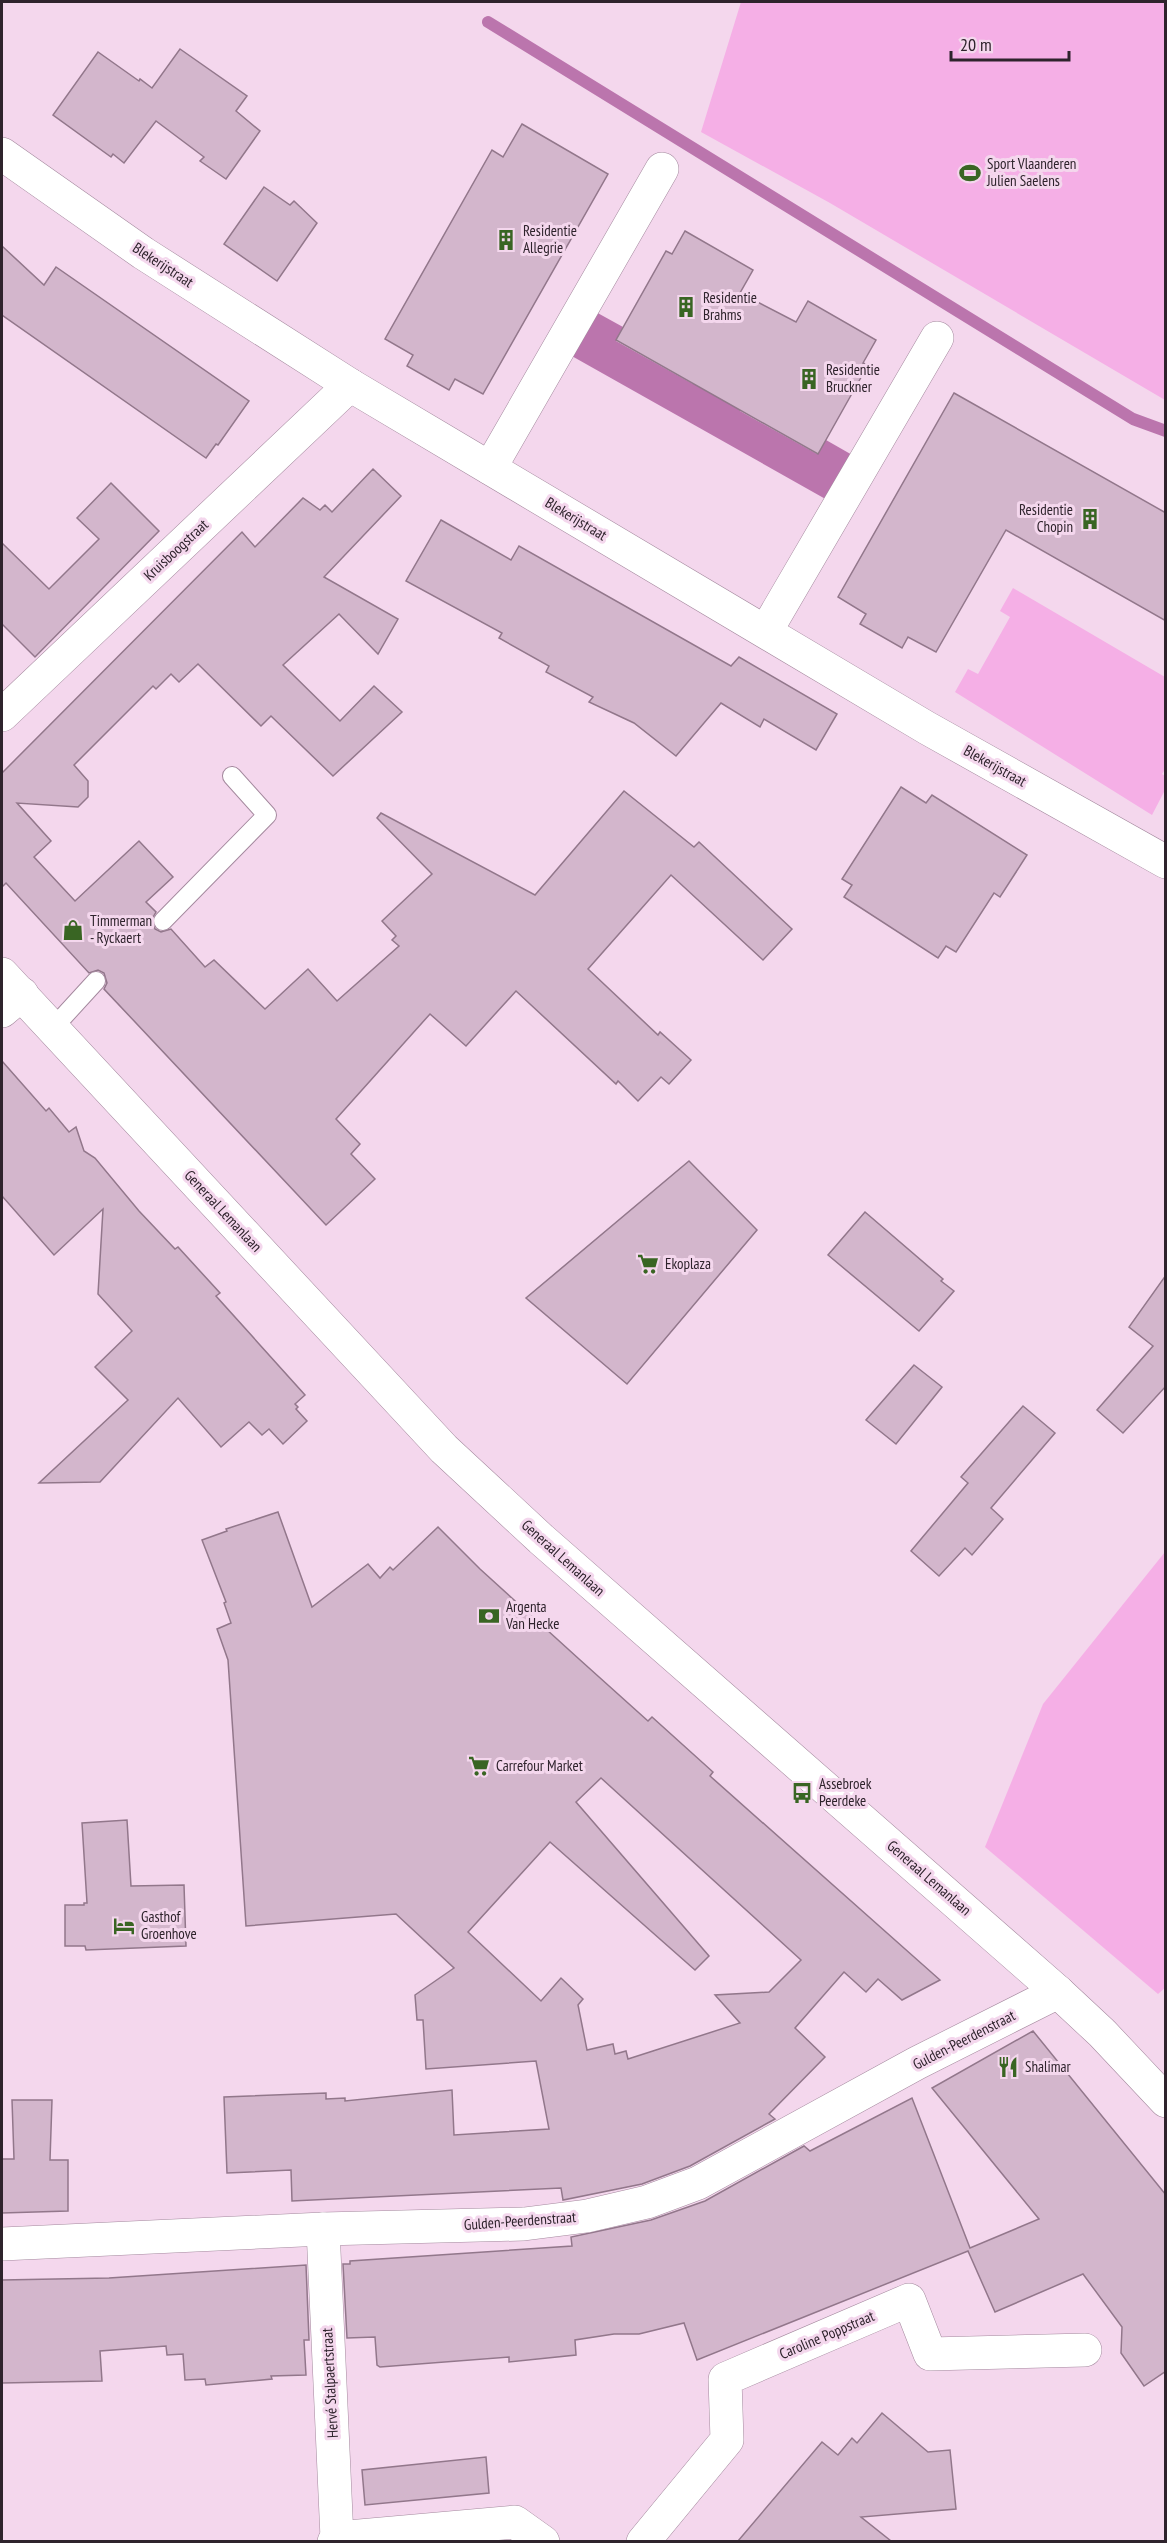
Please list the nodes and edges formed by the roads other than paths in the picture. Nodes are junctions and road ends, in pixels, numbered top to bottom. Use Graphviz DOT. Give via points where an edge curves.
graph roads {
  1 [pos="2,154"];
  2 [pos="662,169"];
  3 [pos="938,338"];
  4 [pos="350,385"];
  5 [pos="490,468"];
  6 [pos="766,631"];
  7 [pos="2,715"];
  8 [pos="232,776"];
  9 [pos="1166,862"];
  10 [pos="163,921"];
  11 [pos="96,981"];
  12 [pos="8,993"];
  13 [pos="52,1028"];
  14 [pos="1058,1992"];
  15 [pos="1166,2101"];
  16 [pos="323,2229"];
  17 [pos="2,2244"];
  18 [pos="1086,2350"];
  19 [pos="335,2540"];
  20 [pos="543,2541"];
  21 [pos="643,2541"];
  1 -- 4 [label="street, Blekerijstraat" via="143,253"];
  2 -- 5 [label="street"];
  3 -- 6 [label="street"];
  4 -- 5 [label="street, Blekerijstraat"];
  4 -- 7 [label="street, Kruisboogstraat"];
  5 -- 6 [label="street, Blekerijstraat"];
  6 -- 9 [label="street, Blekerijstraat" via="927,728"];
  8 -- 10 [label="lane" via="267,815"];
  11 -- 13 [label="lane"];
  12 -- 13 [label="street, Generaal Lemanlaan"];
  13 -- 14 [label="street, Generaal Lemanlaan" via="444,1449 541,1539"];
  14 -- 15 [label="street, Generaal Lemanlaan"];
  14 -- 16 [label="street, Gulden-Peerdenstraat" via="917,2063 698,2183 647,2202 587,2216 524,2224"];
  16 -- 17 [label="street, Gulden-Peerdenstraat"];
  16 -- 19 [label="street, Hervé Stalpaertstraat"];
  18 -- 21 [label="street, Caroline Poppstraat" via="930,2354 909,2300 725,2379 727,2440"];
  19 -- 20 [label="street, Hervé Stalpaertstraat" via="515,2522"];
}
